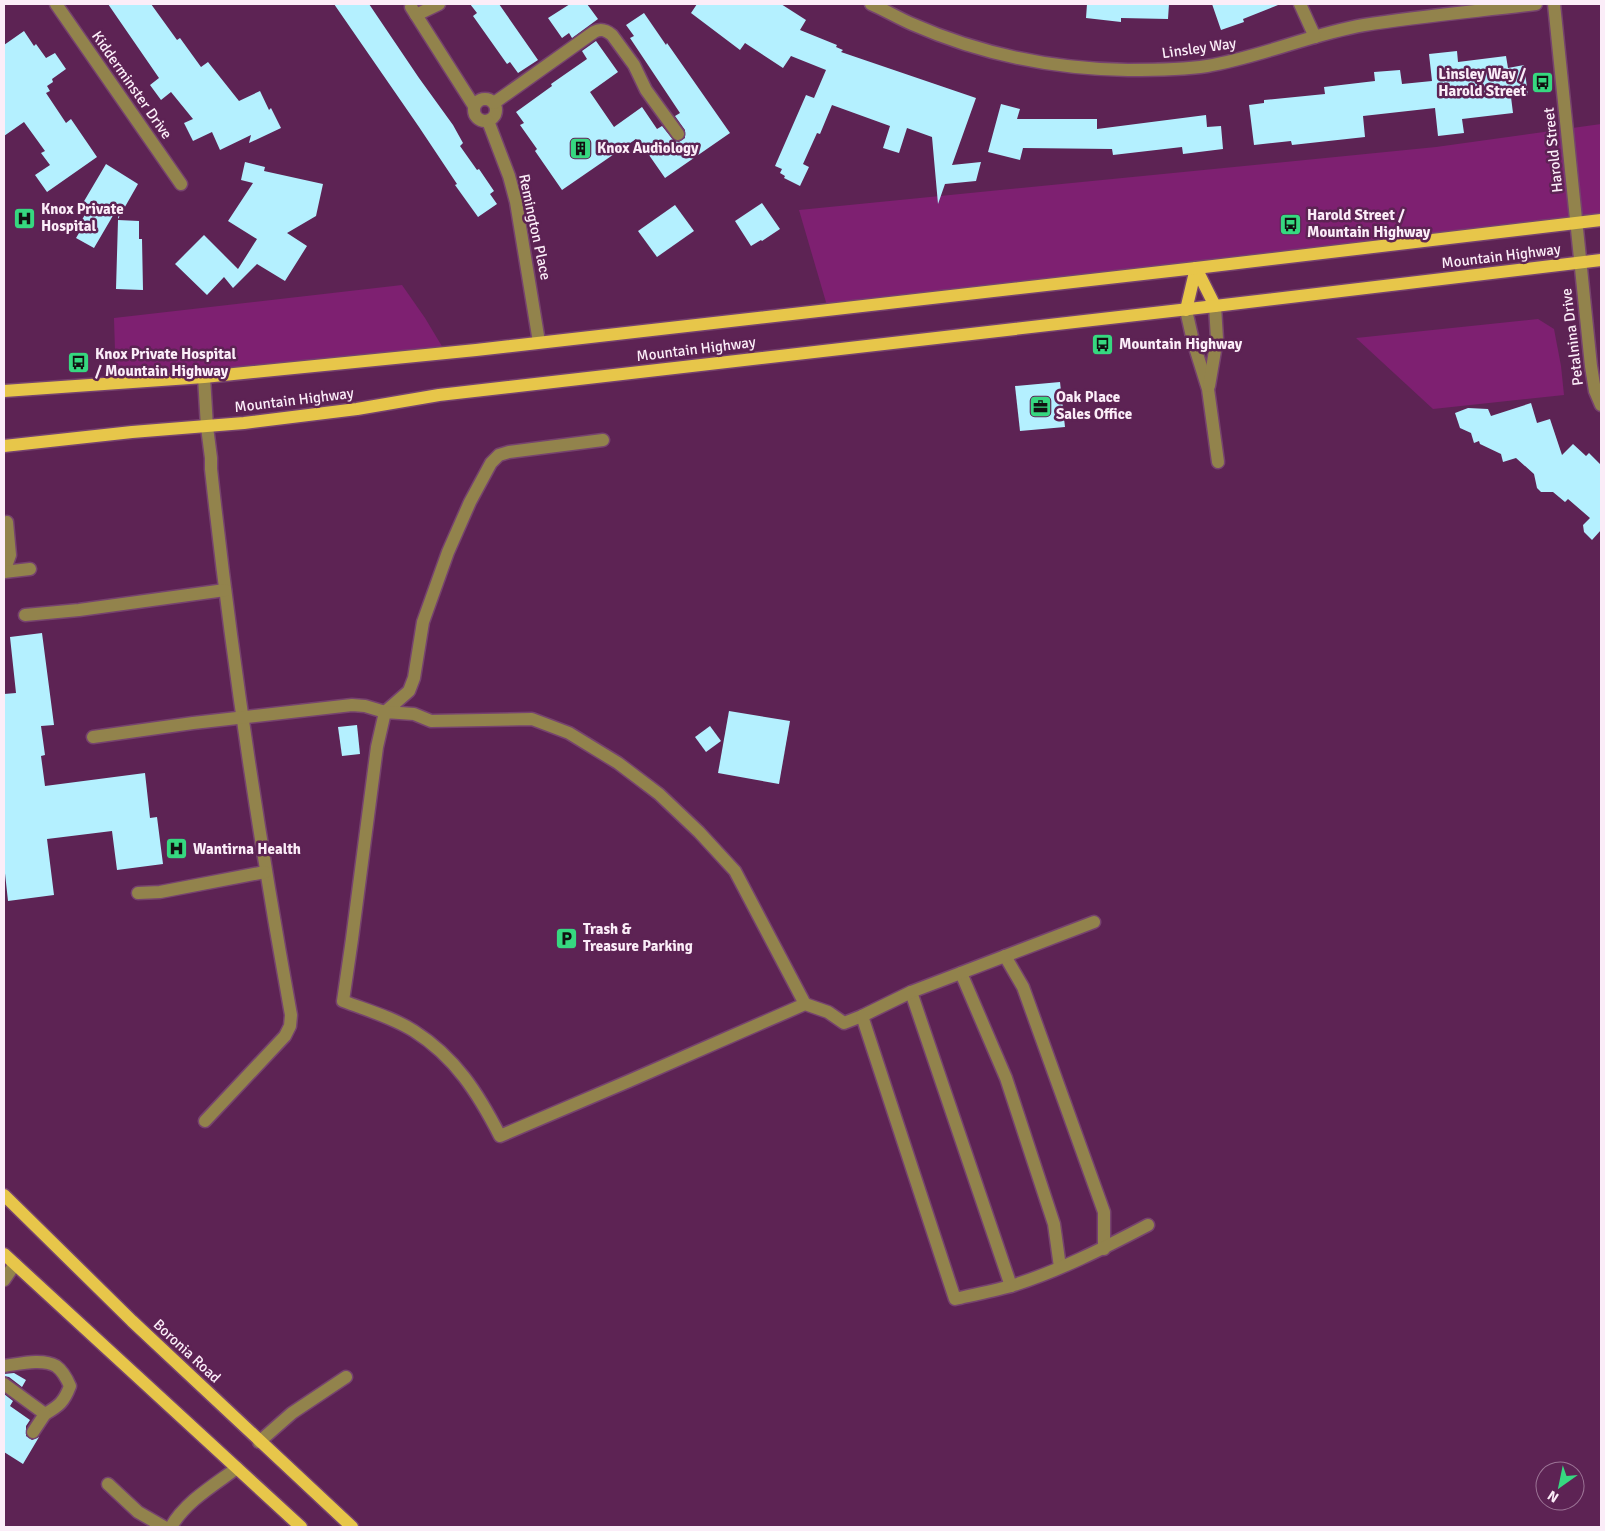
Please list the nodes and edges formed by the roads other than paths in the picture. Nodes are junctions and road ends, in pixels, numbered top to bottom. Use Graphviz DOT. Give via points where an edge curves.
graph roads {
  1 [pos="56,4"];
  2 [pos="439,4"];
  3 [pos="871,4"];
  4 [pos="1300,4"];
  5 [pos="1536,4"];
  6 [pos="1554,4"];
  7 [pos="412,7"];
  8 [pos="1315,38"];
  9 [pos="494,103"];
  10 [pos="474,106"];
  11 [pos="488,121"];
  12 [pos="678,134"];
  13 [pos="181,184"];
  14 [pos="1601,220"];
  15 [pos="1576,222"];
  16 [pos="1601,260"];
  17 [pos="1580,263"];
  18 [pos="1196,268"];
  19 [pos="1215,306"];
  20 [pos="1186,310"];
  21 [pos="539,342"];
  22 [pos="204,377"];
  23 [pos="1208,389"];
  24 [pos="4,391"];
  25 [pos="1601,405"];
  26 [pos="207,427"];
  27 [pos="603,440"];
  28 [pos="4,446"];
  29 [pos="1218,462"];
  30 [pos="7,522"];
  31 [pos="30,569"];
  32 [pos="4,572"];
  33 [pos="224,590"];
  34 [pos="25,615"];
  35 [pos="409,691"];
  36 [pos="385,712"];
  37 [pos="414,714"];
  38 [pos="241,717"];
  39 [pos="93,737"];
  40 [pos="265,872"];
  41 [pos="138,893"];
  42 [pos="1094,922"];
  43 [pos="1006,956"];
  44 [pos="961,973"];
  45 [pos="911,992"];
  46 [pos="805,1004"];
  47 [pos="862,1016"];
  48 [pos="205,1121"];
  49 [pos="4,1196"];
  50 [pos="1148,1225"];
  51 [pos="1104,1249"];
  52 [pos="4,1254"];
  53 [pos="14,1264"];
  54 [pos="1060,1267"];
  55 [pos="4,1280"];
  56 [pos="1011,1286"];
  57 [pos="4,1366"];
  58 [pos="346,1377"];
  59 [pos="4,1384"];
  60 [pos="45,1414"];
  61 [pos="33,1432"];
  62 [pos="259,1442"];
  63 [pos="237,1468"];
  64 [pos="108,1484"];
  65 [pos="164,1527"];
  66 [pos="172,1527"];
  67 [pos="301,1527"];
  68 [pos="352,1527"];
  1 -- 13 [label="street, Kidderminster Drive"];
  2 -- 7 [label="street, Remington Place"];
  3 -- 8 [label="street, Linsley Way" via="959,42 1007,56 1103,70 1206,66"];
  4 -- 8 [label="street"];
  5 -- 8 [label="street, Linsley Way" via="1363,26"];
  6 -- 15 [label="street, Harold Street"];
  7 -- 10 [label="street, Remington Place"];
  9 -- 10 [label="street" via="482,99"];
  9 -- 11 [label="street" via="496,112"];
  9 -- 12 [label="street" via="594,32 602,30 612,35 634,64 646,90"];
  10 -- 11 [label="street, Remington Place" via="478,119"];
  11 -- 21 [label="street, Remington Place" via="516,202"];
  14 -- 15 [label="main road, Mountain Highway"];
  15 -- 17 [label="street, Harold Street"];
  15 -- 18 [label="main road, Mountain Highway"];
  16 -- 17 [label="main road, Mountain Highway"];
  17 -- 19 [label="main road, Mountain Highway"];
  17 -- 25 [label="street, Petalnina Drive" via="1592,380"];
  18 -- 19 [label="main road"];
  18 -- 20 [label="main road"];
  18 -- 21 [label="main road, Mountain Highway"];
  19 -- 20 [label="main road, Mountain Highway"];
  19 -- 23 [label="street" via="1217,339"];
  20 -- 23 [label="street"];
  20 -- 26 [label="main road, Mountain Highway" via="440,395 357,409"];
  21 -- 22 [label="main road, Mountain Highway"];
  22 -- 24 [label="main road, Mountain Highway"];
  22 -- 26 [label="street"];
  23 -- 29 [label="street"];
  26 -- 28 [label="main road, Mountain Highway"];
  26 -- 33 [label="street"];
  27 -- 35 [label="street" via="509,452 490,463 448,552 423,622"];
  30 -- 32 [label="street" via="10,555"];
  31 -- 32 [label="street"];
  33 -- 34 [label="street"];
  33 -- 38 [label="street"];
  35 -- 36 [label="street"];
  35 -- 37 [label="street"];
  36 -- 37 [label="street"];
  36 -- 38 [label="street" via="352,705"];
  36 -- 46 [label="street" via="377,747 343,1001 413,1030 440,1051 472,1086 500,1136"];
  37 -- 46 [label="street" via="431,721 532,719 569,733 618,763 659,794 735,871"];
  38 -- 39 [label="street"];
  38 -- 40 [label="street"];
  40 -- 41 [label="street" via="160,892"];
  40 -- 48 [label="street" via="291,1015 290,1026 285,1036"];
  42 -- 43 [label="street"];
  43 -- 44 [label="street"];
  43 -- 51 [label="street" via="1023,987 1104,1212"];
  44 -- 45 [label="street"];
  44 -- 54 [label="street" via="1006,1078 1054,1224"];
  45 -- 47 [label="street"];
  45 -- 56 [label="street"];
  46 -- 47 [label="street" via="844,1022"];
  47 -- 56 [label="street" via="955,1299"];
  49 -- 62 [label="main road, Boronia Road"];
  50 -- 51 [label="street"];
  51 -- 54 [label="street"];
  52 -- 53 [label="main road"];
  53 -- 55 [label="street"];
  53 -- 63 [label="main road"];
  54 -- 56 [label="street"];
  57 -- 60 [label="street" via="44,1363 56,1366 64,1374 70,1386 65,1400"];
  58 -- 62 [label="street" via="321,1386"];
  59 -- 60 [label="street"];
  60 -- 61 [label="street"];
  62 -- 68 [label="main road, Boronia Road"];
  63 -- 66 [label="street" via="184,1509"];
  63 -- 67 [label="main road"];
  64 -- 65 [label="street" via="138,1512"];
}
